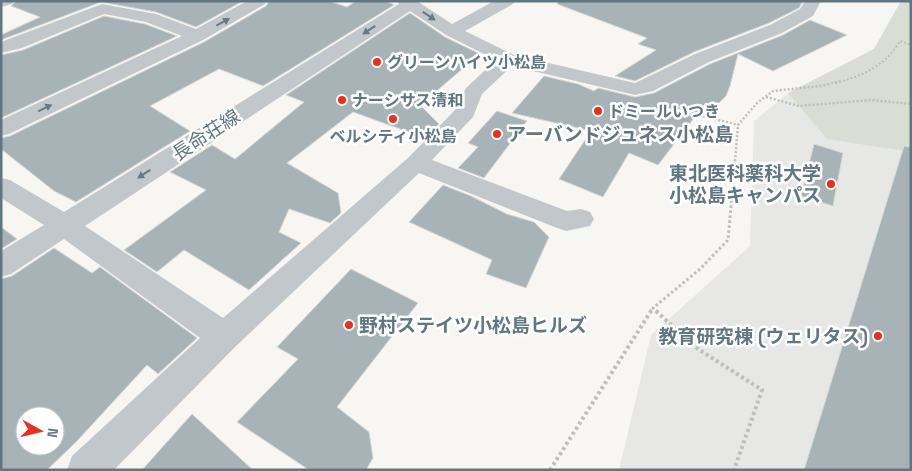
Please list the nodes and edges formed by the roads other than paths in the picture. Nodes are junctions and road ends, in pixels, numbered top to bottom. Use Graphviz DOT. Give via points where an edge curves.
graph roads {
  1 [pos="6,1"];
  2 [pos="259,1"];
  3 [pos="507,1"];
  4 [pos="813,1"];
  5 [pos="1,2"];
  6 [pos="408,3"];
  7 [pos="452,31"];
  8 [pos="197,36"];
  9 [pos="1,48"];
  10 [pos="508,59"];
  11 [pos="1,129"];
  12 [pos="416,163"];
  13 [pos="1,186"];
  14 [pos="581,219"];
  15 [pos="64,225"];
  16 [pos="1,266"];
  17 [pos="224,337"];
  18 [pos="86,470"];
  1 -- 5 [label="street"];
  8 -- 2 [label="street, one-way"];
  3 -- 7 [label="street"];
  4 -- 10 [label="street" via="807,12 776,29 635,89"];
  6 -- 7 [label="street, one-way"];
  6 -- 15 [label="street, 長命荘線, one-way"];
  7 -- 10 [label="street"];
  8 -- 9 [label="street" via="150,18 102,9"];
  11 -- 8 [label="street, one-way"];
  10 -- 12 [label="street" via="473,92 466,112"];
  12 -- 14 [label="street" via="566,221"];
  12 -- 17 [label="street"];
  13 -- 15 [label="street"];
  15 -- 16 [label="street, 長命荘線"];
  15 -- 17 [label="street"];
  17 -- 18 [label="street"];
}
